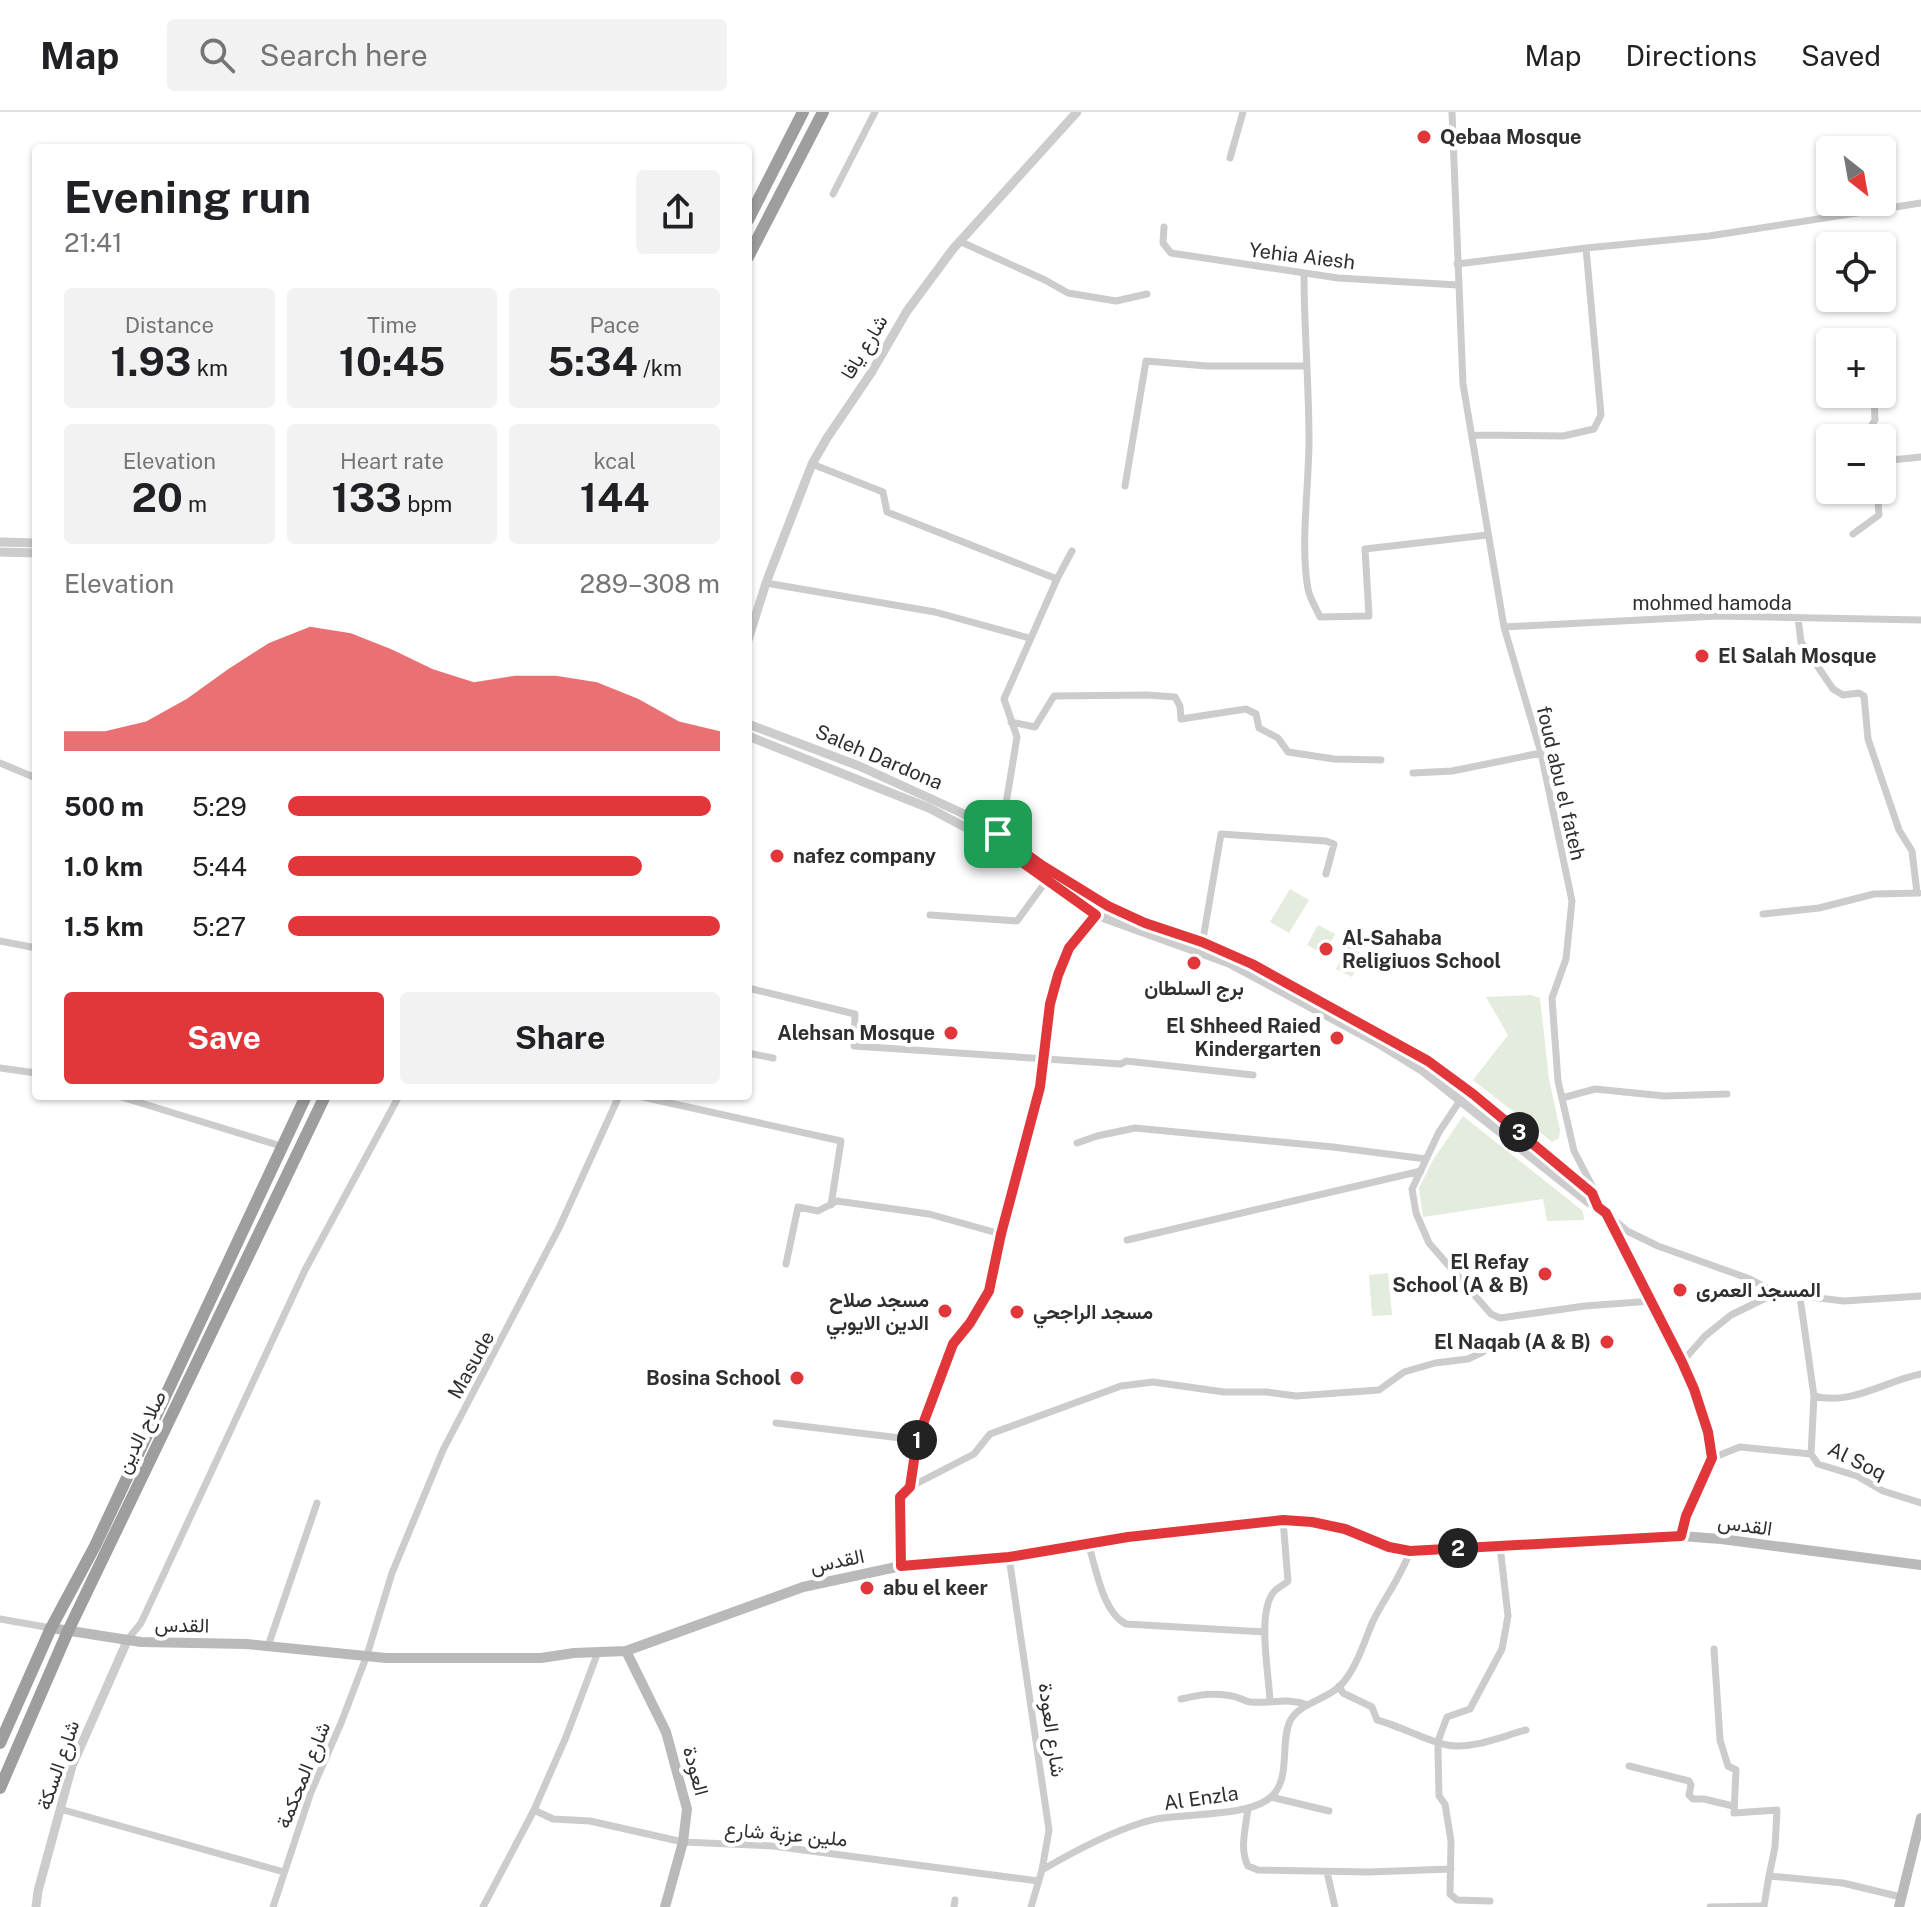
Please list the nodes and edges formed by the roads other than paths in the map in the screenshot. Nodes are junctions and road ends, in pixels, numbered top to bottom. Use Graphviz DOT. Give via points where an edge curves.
graph roads {
  1 [pos="803,112"];
  2 [pos="823,112"];
  3 [pos="875,112"];
  4 [pos="1077,112"];
  5 [pos="1243,112"];
  6 [pos="1452,112"];
  7 [pos="1230,158"];
  8 [pos="833,194"];
  9 [pos="754,199"];
  10 [pos="1921,203"];
  11 [pos="1164,227"];
  12 [pos="959,241"];
  13 [pos="1586,248"];
  14 [pos="752,249"];
  15 [pos="1457,264"];
  16 [pos="1304,273"];
  17 [pos="1458,285"];
  18 [pos="1147,294"];
  19 [pos="1305,366"];
  20 [pos="1474,435"];
  21 [pos="1921,457"];
  22 [pos="1896,460"];
  23 [pos="812,464"];
  24 [pos="1125,486"];
  25 [pos="1878,504"];
  26 [pos="1853,534"];
  27 [pos="1487,535"];
  28 [pos="0,542"];
  29 [pos="32,543"];
  30 [pos="1072,551"];
  31 [pos="0,552"];
  32 [pos="32,553"];
  33 [pos="1057,579"];
  34 [pos="766,583"];
  35 [pos="1798,618"];
  36 [pos="1921,620"];
  37 [pos="752,627"];
  38 [pos="1504,627"];
  39 [pos="1029,638"];
  40 [pos="1011,722"];
  41 [pos="752,726"];
  42 [pos="752,738"];
  43 [pos="1541,753"];
  44 [pos="1381,760"];
  45 [pos="0,763"];
  46 [pos="1413,773"];
  47 [pos="32,776"];
  48 [pos="997,838"];
  49 [pos="1326,874"];
  50 [pos="1047,880"];
  51 [pos="1919,894"];
  52 [pos="1763,914"];
  53 [pos="930,915"];
  54 [pos="1096,915"];
  55 [pos="0,941"];
  56 [pos="32,945"];
  57 [pos="1201,946"];
  58 [pos="752,989"];
  59 [pos="752,1054"];
  60 [pos="773,1058"];
  61 [pos="1044,1059"];
  62 [pos="0,1068"];
  63 [pos="32,1072"];
  64 [pos="1253,1075"];
  65 [pos="1727,1094"];
  66 [pos="1562,1098"];
  67 [pos="1461,1099"];
  68 [pos="140,1100"];
  69 [pos="304,1100"];
  70 [pos="323,1100"];
  71 [pos="397,1100"];
  72 [pos="617,1100"];
  73 [pos="656,1100"];
  74 [pos="1077,1143"];
  75 [pos="281,1146"];
  76 [pos="1426,1159"];
  77 [pos="1421,1171"];
  78 [pos="831,1205"];
  79 [pos="1602,1210"];
  80 [pos="1001,1234"];
  81 [pos="1127,1240"];
  82 [pos="786,1264"];
  83 [pos="1776,1293"];
  84 [pos="1921,1296"];
  85 [pos="1800,1297"];
  86 [pos="1652,1301"];
  87 [pos="1483,1352"];
  88 [pos="1682,1362"];
  89 [pos="1921,1374"];
  90 [pos="1814,1396"];
  91 [pos="776,1423"];
  92 [pos="917,1440"];
  93 [pos="1811,1454"];
  94 [pos="1712,1458"];
  95 [pos="910,1487"];
  96 [pos="317,1503"];
  97 [pos="1921,1503"];
  98 [pos="1283,1520"];
  99 [pos="1681,1536"];
  100 [pos="1088,1543"];
  101 [pos="1500,1546"];
  102 [pos="1410,1551"];
  103 [pos="1009,1557"];
  104 [pos="1921,1565"];
  105 [pos="901,1566"];
  106 [pos="0,1619"];
  107 [pos="51,1628"];
  108 [pos="68,1631"];
  109 [pos="1265,1632"];
  110 [pos="128,1639"];
  111 [pos="268,1646"];
  112 [pos="1714,1649"];
  113 [pos="626,1651"];
  114 [pos="598,1652"];
  115 [pos="367,1655"];
  116 [pos="1339,1686"];
  117 [pos="1181,1699"];
  118 [pos="1270,1701"];
  119 [pos="1308,1705"];
  120 [pos="1526,1730"];
  121 [pos="1438,1741"];
  122 [pos="0,1743"];
  123 [pos="1629,1766"];
  124 [pos="0,1788"];
  125 [pos="1271,1797"];
  126 [pos="1733,1806"];
  127 [pos="1248,1808"];
  128 [pos="60,1809"];
  129 [pos="534,1810"];
  130 [pos="1329,1811"];
  131 [pos="1921,1818"];
  132 [pos="683,1842"];
  133 [pos="1451,1869"];
  134 [pos="1042,1870"];
  135 [pos="284,1872"];
  136 [pos="1327,1872"];
  137 [pos="1769,1876"];
  138 [pos="1038,1881"];
  139 [pos="1490,1901"];
  140 [pos="1900,1902"];
  141 [pos="1457,1904"];
  142 [pos="36,1907"];
  143 [pos="273,1907"];
  144 [pos="483,1907"];
  145 [pos="665,1907"];
  146 [pos="1031,1907"];
  147 [pos="1335,1907"];
  148 [pos="1710,1907"];
  1 -- 9 [label="highway"];
  2 -- 14 [label="highway"];
  3 -- 8 [label="street"];
  4 -- 12 [label="street, شارع يافا"];
  5 -- 7 [label="street"];
  6 -- 15 [label="street, foud abu el fateh"];
  10 -- 13 [label="street" via="1709,236"];
  11 -- 16 [label="street, Yehia Aiesh" via="1163,243 1171,253"];
  12 -- 18 [label="street" via="1068,293 1116,301"];
  12 -- 23 [label="street, شارع يافا" via="907,311"];
  13 -- 15 [label="street"];
  13 -- 20 [label="street" via="1601,415 1594,429 1563,436"];
  15 -- 17 [label="street, foud abu el fateh"];
  16 -- 17 [label="street, Yehia Aiesh"];
  16 -- 19 [label="street"];
  17 -- 20 [label="street, foud abu el fateh" via="1463,384"];
  19 -- 24 [label="street" via="1146,361"];
  19 -- 27 [label="street" via="1308,591 1320,617 1369,616 1365,549"];
  20 -- 27 [label="street, foud abu el fateh"];
  21 -- 22 [label="street"];
  23 -- 33 [label="street" via="883,492 887,512"];
  23 -- 34 [label="street, شارع يافا"];
  25 -- 26 [label="street" via="1879,515"];
  27 -- 38 [label="street, foud abu el fateh"];
  28 -- 29 [label="street"];
  30 -- 33 [label="street"];
  31 -- 32 [label="street"];
  33 -- 39 [label="street"];
  34 -- 37 [label="street, شارع يافا"];
  34 -- 39 [label="street" via="935,612"];
  35 -- 36 [label="street, mohmed hamoda"];
  35 -- 38 [label="street, mohmed hamoda" via="1718,616"];
  35 -- 51 [label="street" via="1801,642 1833,689 1864,696 1868,739 1899,830 1912,851"];
  38 -- 43 [label="street, foud abu el fateh"];
  39 -- 40 [label="street" via="1004,699"];
  40 -- 44 [label="street" via="1035,727 1054,696 1175,697 1181,719 1246,709 1288,752"];
  40 -- 48 [label="street" via="1017,737"];
  41 -- 48 [label="street, Saleh Dardona" via="962,813"];
  42 -- 48 [label="street, Saleh Dardona"];
  43 -- 46 [label="street" via="1452,771"];
  43 -- 66 [label="street, foud abu el fateh" via="1572,901 1566,959 1552,998"];
  45 -- 47 [label="street"];
  48 -- 50 [label="street, Saleh Dardona"];
  48 -- 57 [label="street, Saleh Dardona" via="1108,906"];
  49 -- 57 [label="street" via="1334,844 1221,834"];
  50 -- 53 [label="street" via="1017,921"];
  50 -- 54 [label="street, Saleh Dardona"];
  51 -- 52 [label="street" via="1874,894 1819,908"];
  54 -- 57 [label="street, Saleh Dardona"];
  54 -- 61 [label="street" via="1069,948 1058,975"];
  55 -- 56 [label="street"];
  57 -- 67 [label="street, Saleh Dardona" via="1376,1042"];
  57 -- 79 [label="street, Saleh Dardona" via="1252,964 1428,1061 1592,1193"];
  58 -- 61 [label="street" via="855,1014 854,1046"];
  59 -- 60 [label="street"];
  61 -- 64 [label="street" via="1126,1061"];
  61 -- 80 [label="street"];
  62 -- 63 [label="street"];
  65 -- 66 [label="street" via="1664,1096 1595,1089"];
  66 -- 79 [label="street, foud abu el fateh" via="1574,1151"];
  67 -- 76 [label="street"];
  67 -- 79 [label="street, Saleh Dardona"];
  68 -- 75 [label="street"];
  69 -- 75 [label="highway, صلاح الدين"];
  70 -- 108 [label="highway, صلاح الدين"];
  71 -- 110 [label="street" via="305,1270 141,1623"];
  72 -- 115 [label="street, Masude" via="552,1241 443,1450 392,1573"];
  73 -- 78 [label="street" via="841,1141"];
  74 -- 76 [label="street" via="1135,1128"];
  75 -- 107 [label="highway, صلاح الدين" via="95,1546"];
  76 -- 77 [label="street"];
  77 -- 81 [label="street"];
  77 -- 86 [label="street" via="1412,1189 1429,1243 1497,1318"];
  78 -- 80 [label="street" via="837,1201 929,1214"];
  78 -- 82 [label="street" via="818,1211 798,1207"];
  79 -- 83 [label="street, Saleh Dardona" via="1627,1231"];
  79 -- 86 [label="street, foud abu el fateh"];
  80 -- 92 [label="street" via="989,1291 953,1344"];
  83 -- 85 [label="street, Saleh Dardona"];
  83 -- 88 [label="street" via="1731,1315"];
  84 -- 85 [label="street, Saleh Dardona" via="1844,1301"];
  85 -- 90 [label="street"];
  86 -- 88 [label="street, foud abu el fateh"];
  87 -- 95 [label="street" via="1404,1372 1379,1390 1296,1396 1153,1382 1121,1386 990,1434 974,1454"];
  88 -- 94 [label="street, foud abu el fateh"];
  89 -- 90 [label="street" via="1846,1399"];
  90 -- 93 [label="street"];
  91 -- 92 [label="street"];
  92 -- 95 [label="street"];
  93 -- 94 [label="street, Al Soq" via="1740,1447"];
  93 -- 97 [label="street, Al Soq" via="1818,1464"];
  94 -- 99 [label="street"];
  95 -- 105 [label="street" via="900,1497"];
  96 -- 111 [label="street"];
  98 -- 100 [label="main road, القدس"];
  98 -- 102 [label="main road, القدس" via="1345,1529"];
  98 -- 109 [label="street" via="1288,1581 1273,1593"];
  99 -- 101 [label="main road, القدس"];
  99 -- 104 [label="main road, القدس"];
  100 -- 103 [label="main road, القدس"];
  100 -- 109 [label="street" via="1107,1601 1126,1624"];
  101 -- 102 [label="main road, القدس"];
  101 -- 121 [label="street" via="1508,1616 1502,1649 1470,1709 1447,1717"];
  102 -- 116 [label="street"];
  103 -- 105 [label="main road, القدس"];
  103 -- 134 [label="street, شارع العودة" via="1049,1830"];
  105 -- 113 [label="main road, القدس" via="803,1587"];
  106 -- 107 [label="street"];
  107 -- 108 [label="main road, القدس"];
  107 -- 122 [label="highway, صلاح الدين"];
  108 -- 110 [label="main road, القدس"];
  108 -- 124 [label="highway, صلاح الدين"];
  109 -- 118 [label="street"];
  110 -- 111 [label="main road, القدس"];
  110 -- 128 [label="street, شارع السكة" via="72,1766"];
  111 -- 115 [label="main road, القدس"];
  112 -- 126 [label="street" via="1720,1740 1728,1766 1736,1770"];
  113 -- 114 [label="main road, القدس"];
  113 -- 132 [label="main road, العودة" via="666,1732 687,1809"];
  114 -- 115 [label="main road, القدس" via="541,1658"];
  114 -- 129 [label="street"];
  115 -- 135 [label="street, شارع المحكمة"];
  116 -- 119 [label="street"];
  116 -- 121 [label="street" via="1372,1707 1377,1720"];
  117 -- 118 [label="street" via="1216,1693 1248,1702"];
  118 -- 119 [label="street"];
  119 -- 125 [label="street" via="1292,1717 1281,1780"];
  120 -- 121 [label="street" via="1459,1746"];
  121 -- 133 [label="street" via="1439,1796 1448,1821"];
  123 -- 126 [label="street" via="1689,1781 1693,1799"];
  125 -- 127 [label="street, Al Enzla"];
  125 -- 130 [label="street"];
  126 -- 137 [label="street" via="1734,1813 1777,1810"];
  127 -- 134 [label="street, Al Enzla" via="1142,1822"];
  127 -- 136 [label="street" via="1243,1844 1248,1866"];
  128 -- 135 [label="street"];
  128 -- 142 [label="street, شارع السكة"];
  129 -- 132 [label="street, ملين عزبة شارع" via="553,1819 590,1821"];
  129 -- 144 [label="street"];
  131 -- 140 [label="main road"];
  132 -- 138 [label="street, ملين عزبة شارع" via="773,1846"];
  132 -- 145 [label="main road, العودة"];
  133 -- 136 [label="street"];
  133 -- 141 [label="street" via="1450,1894"];
  134 -- 138 [label="street, شارع العودة"];
  135 -- 143 [label="street, شارع المحكمة"];
  136 -- 147 [label="street"];
  137 -- 140 [label="street" via="1843,1883"];
  137 -- 148 [label="street" via="1764,1906"];
  138 -- 146 [label="street, شارع العودة"];
  139 -- 141 [label="street"];
}
